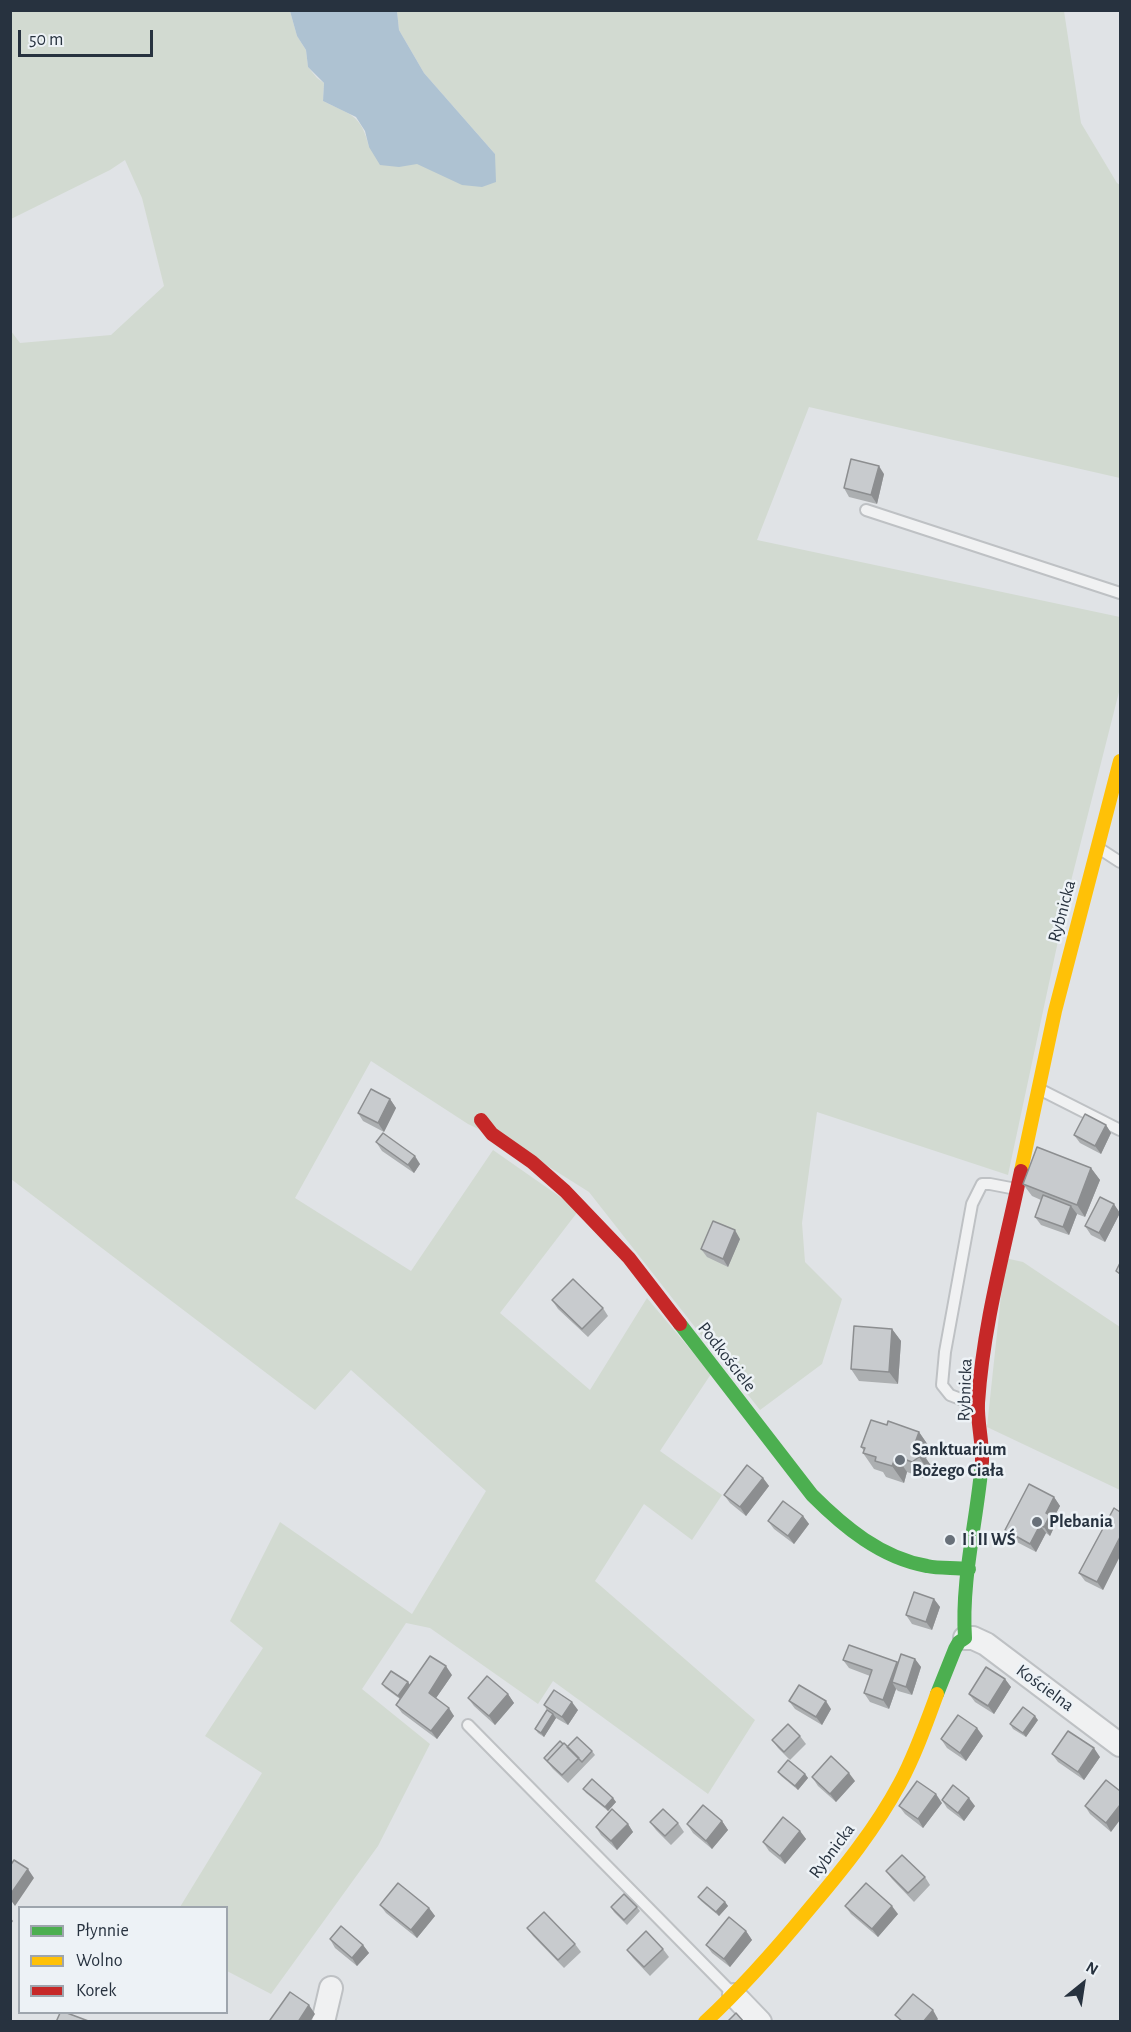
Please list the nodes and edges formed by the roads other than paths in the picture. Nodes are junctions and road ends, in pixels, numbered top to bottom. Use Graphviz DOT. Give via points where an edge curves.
graph roads {
  1 [pos="866,510"];
  2 [pos="1120,593"];
  3 [pos="1120,760"];
  4 [pos="1098,848"];
  5 [pos="1120,862"];
  6 [pos="1038,1088"];
  7 [pos="481,1120"];
  8 [pos="1120,1130"];
  9 [pos="1016,1189"];
  10 [pos="978,1406"];
  11 [pos="969,1569"];
  12 [pos="965,1638"];
  13 [pos="468,1725"];
  14 [pos="1120,1745"];
  15 [pos="331,1988"];
  16 [pos="734,1995"];
  17 [pos="323,2022"];
  18 [pos="705,2022"];
  19 [pos="760,2022"];
  1 -- 2 [label="lane"];
  3 -- 4 [label="street, Rybnicka"];
  4 -- 5 [label="lane"];
  4 -- 6 [label="street, Rybnicka"];
  6 -- 8 [label="lane"];
  6 -- 9 [label="street, Rybnicka"];
  7 -- 11 [label="street, Podkościele" via="492,1134 565,1191 629,1258 832,1516 879,1549 926,1566"];
  9 -- 10 [label="street, Rybnicka" via="985,1342"];
  9 -- 10 [label="lane" via="982,1184 977,1190 945,1352 942,1385 950,1395"];
  10 -- 11 [label="street, Rybnicka" via="983,1446"];
  11 -- 12 [label="street, Rybnicka" via="963,1608"];
  12 -- 14 [label="street, Kościelna" via="986,1644"];
  12 -- 16 [label="street, Rybnicka" via="955,1649 901,1780 870,1830 831,1884"];
  13 -- 16 [label="lane"];
  15 -- 17 [label="street"];
  16 -- 18 [label="street, Rybnicka"];
  16 -- 19 [label="street"];
}
